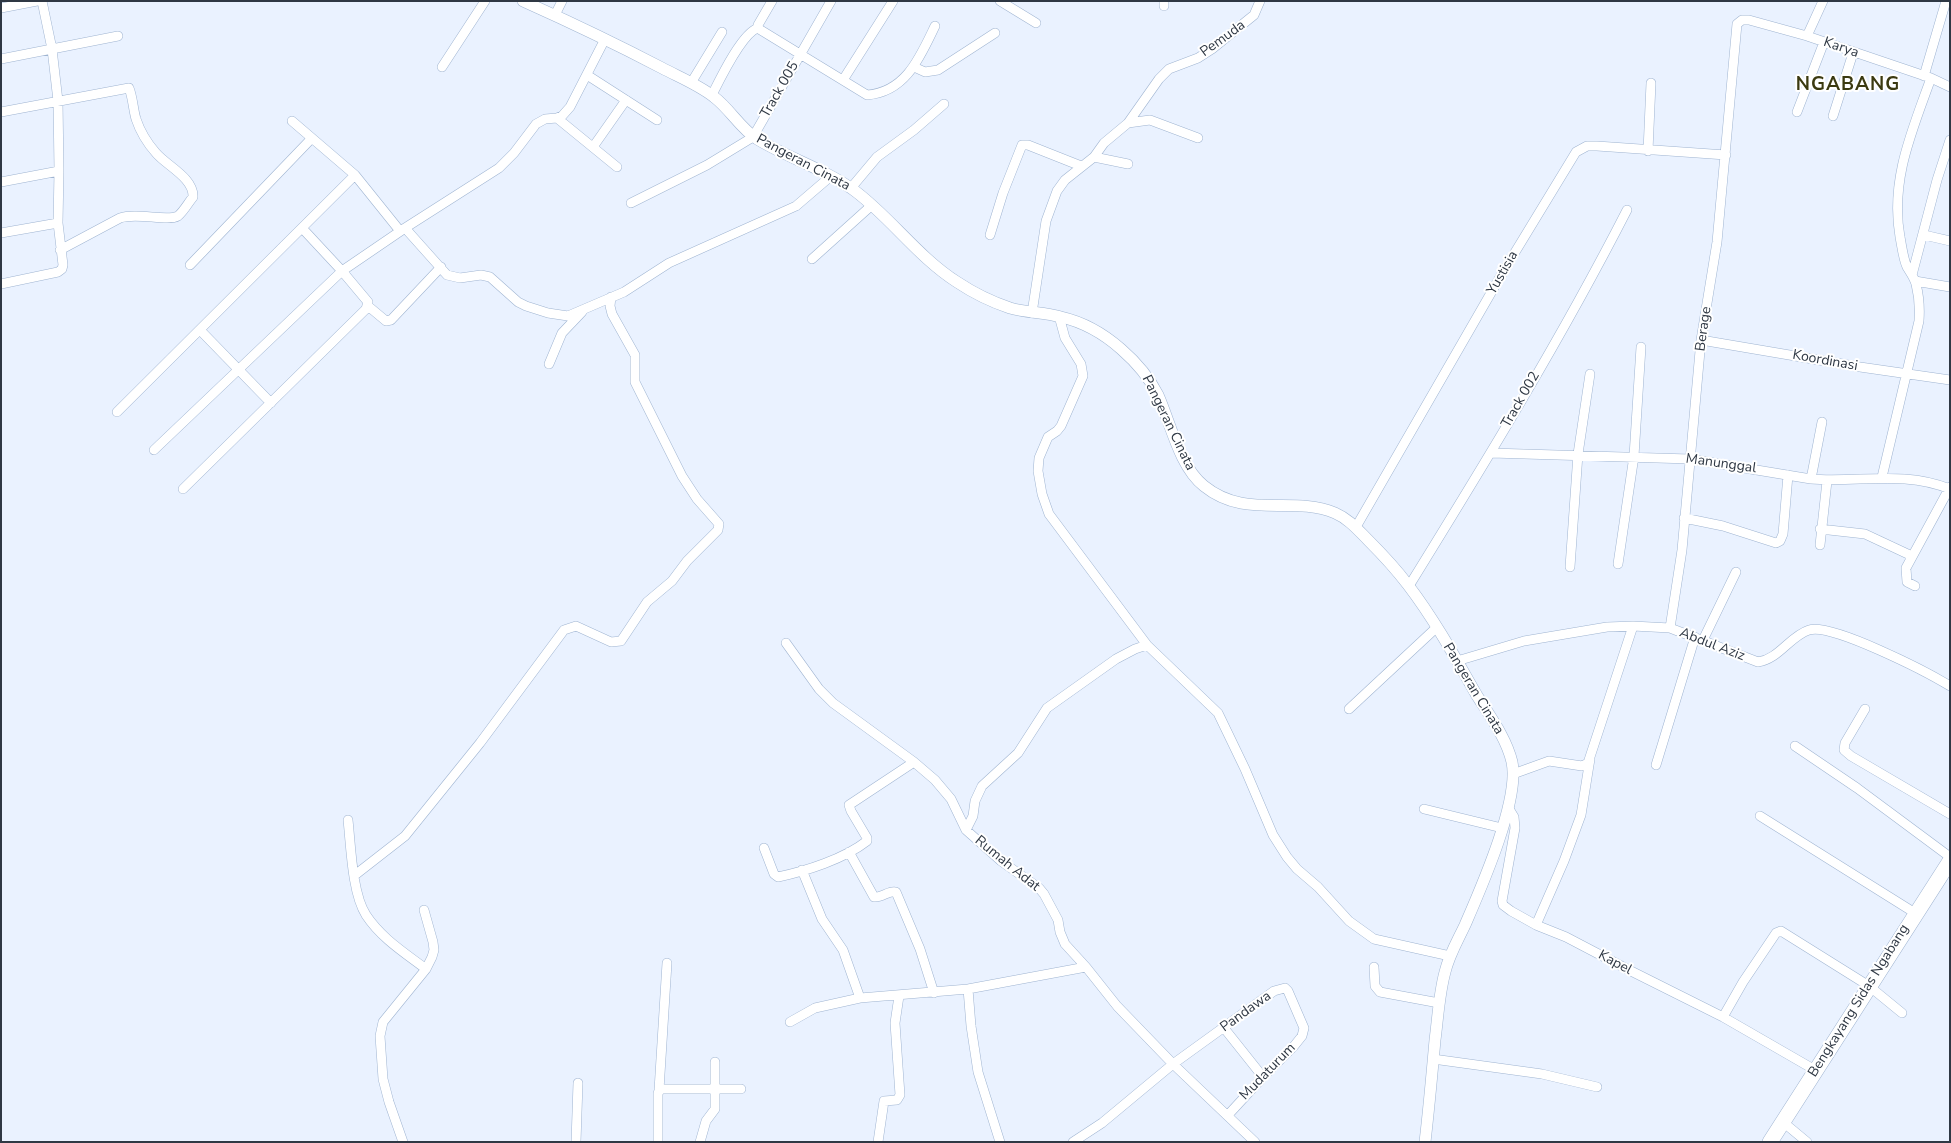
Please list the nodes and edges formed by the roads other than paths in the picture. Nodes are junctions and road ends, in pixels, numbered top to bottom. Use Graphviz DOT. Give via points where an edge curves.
graph roads {
  1 [pos="37,1"];
  2 [pos="42,1"];
  3 [pos="485,1"];
  4 [pos="523,1"];
  5 [pos="562,1"];
  6 [pos="772,1"];
  7 [pos="832,1"];
  8 [pos="893,1"];
  9 [pos="1000,1"];
  10 [pos="1260,1"];
  11 [pos="1823,1"];
  12 [pos="1946,1"];
  13 [pos="1,8"];
  14 [pos="554,15"];
  15 [pos="1036,23"];
  16 [pos="935,26"];
  17 [pos="758,28"];
  18 [pos="1736,29"];
  19 [pos="722,32"];
  20 [pos="995,33"];
  21 [pos="118,36"];
  22 [pos="1807,36"];
  23 [pos="605,39"];
  24 [pos="1824,42"];
  25 [pos="52,49"];
  26 [pos="1853,52"];
  27 [pos="800,55"];
  28 [pos="1,59"];
  29 [pos="442,67"];
  30 [pos="914,67"];
  31 [pos="587,75"];
  32 [pos="1927,77"];
  33 [pos="843,80"];
  34 [pos="691,83"];
  35 [pos="1651,83"];
  36 [pos="1950,87"];
  37 [pos="712,95"];
  38 [pos="626,100"];
  39 [pos="58,101"];
  40 [pos="944,104"];
  41 [pos="1,112"];
  42 [pos="1797,112"];
  43 [pos="1834,116"];
  44 [pos="557,118"];
  45 [pos="657,120"];
  46 [pos="292,121"];
  47 [pos="1128,123"];
  48 [pos="753,137"];
  49 [pos="312,138"];
  50 [pos="1198,138"];
  51 [pos="1950,141"];
  52 [pos="593,147"];
  53 [pos="1648,151"];
  54 [pos="1726,155"];
  55 [pos="1094,157"];
  56 [pos="1128,164"];
  57 [pos="1081,166"];
  58 [pos="617,167"];
  59 [pos="60,171"];
  60 [pos="355,175"];
  61 [pos="831,176"];
  62 [pos="1,182"];
  63 [pos="851,188"];
  64 [pos="631,203"];
  65 [pos="872,205"];
  66 [pos="1627,210"];
  67 [pos="58,223"];
  68 [pos="302,228"];
  69 [pos="403,229"];
  70 [pos="1,233"];
  71 [pos="990,234"];
  72 [pos="1924,235"];
  73 [pos="1950,241"];
  74 [pos="60,250"];
  75 [pos="812,259"];
  76 [pos="190,264"];
  77 [pos="441,267"];
  78 [pos="342,271"];
  79 [pos="1914,278"];
  80 [pos="1,284"];
  81 [pos="1950,287"];
  82 [pos="611,297"];
  83 [pos="368,306"];
  84 [pos="584,310"];
  85 [pos="1032,313"];
  86 [pos="1059,316"];
  87 [pos="200,330"];
  88 [pos="1702,340"];
  89 [pos="1642,347"];
  90 [pos="549,364"];
  91 [pos="239,369"];
  92 [pos="1590,374"];
  93 [pos="1908,375"];
  94 [pos="1950,380"];
  95 [pos="272,403"];
  96 [pos="117,412"];
  97 [pos="1822,422"];
  98 [pos="154,450"];
  99 [pos="1491,453"];
  100 [pos="1578,454"];
  101 [pos="1634,456"];
  102 [pos="1690,459"];
  103 [pos="1788,475"];
  104 [pos="1882,477"];
  105 [pos="1811,479"];
  106 [pos="1827,481"];
  107 [pos="183,488"];
  108 [pos="1949,488"];
  109 [pos="1684,518"];
  110 [pos="1356,527"];
  111 [pos="1820,529"];
  112 [pos="1820,545"];
  113 [pos="1912,556"];
  114 [pos="1618,564"];
  115 [pos="1570,567"];
  116 [pos="1736,572"];
  117 [pos="1409,586"];
  118 [pos="1915,586"];
  119 [pos="1633,626"];
  120 [pos="1436,628"];
  121 [pos="1670,628"];
  122 [pos="1699,639"];
  123 [pos="786,643"];
  124 [pos="1147,645"];
  125 [pos="1457,661"];
  126 [pos="1950,686"];
  127 [pos="1350,709"];
  128 [pos="1864,709"];
  129 [pos="1795,746"];
  130 [pos="1590,759"];
  131 [pos="914,762"];
  132 [pos="1656,765"];
  133 [pos="1513,774"];
  134 [pos="1508,807"];
  135 [pos="1424,809"];
  136 [pos="1950,814"];
  137 [pos="1760,816"];
  138 [pos="348,820"];
  139 [pos="1502,828"];
  140 [pos="966,830"];
  141 [pos="764,848"];
  142 [pos="850,852"];
  143 [pos="1950,856"];
  144 [pos="1950,861"];
  145 [pos="802,870"];
  146 [pos="355,875"];
  147 [pos="424,910"];
  148 [pos="1915,913"];
  149 [pos="1536,925"];
  150 [pos="1450,956"];
  151 [pos="667,964"];
  152 [pos="1086,967"];
  153 [pos="1374,967"];
  154 [pos="426,969"];
  155 [pos="1869,986"];
  156 [pos="968,989"];
  157 [pos="934,993"];
  158 [pos="900,996"];
  159 [pos="860,998"];
  160 [pos="1439,1002"];
  161 [pos="1902,1013"];
  162 [pos="1723,1017"];
  163 [pos="790,1022"];
  164 [pos="1303,1027"];
  165 [pos="1224,1028"];
  166 [pos="1433,1058"];
  167 [pos="715,1062"];
  168 [pos="1173,1064"];
  169 [pos="1815,1070"];
  170 [pos="1263,1077"];
  171 [pos="578,1083"];
  172 [pos="1597,1087"];
  173 [pos="716,1088"];
  174 [pos="741,1089"];
  175 [pos="659,1090"];
  176 [pos="1228,1115"];
  177 [pos="1783,1122"];
  178 [pos="404,1142"];
  179 [pos="576,1142"];
  180 [pos="658,1142"];
  181 [pos="700,1142"];
  182 [pos="878,1142"];
  183 [pos="1000,1142"];
  184 [pos="1073,1142"];
  185 [pos="1255,1142"];
  186 [pos="1425,1142"];
  187 [pos="1770,1142"];
  188 [pos="1807,1142"];
  1 -- 13 [label="street"];
  2 -- 25 [label="street"];
  3 -- 29 [label="street"];
  4 -- 14 [label="street, Pangeran Cinata"];
  5 -- 14 [label="street"];
  6 -- 17 [label="street"];
  7 -- 27 [label="street, Track 005"];
  8 -- 33 [label="street"];
  9 -- 15 [label="street"];
  10 -- 47 [label="street, Pemuda" via="1254,16 1226,38 1198,58 1176,65 1159,79"];
  11 -- 22 [label="street"];
  12 -- 32 [label="street"];
  14 -- 23 [label="street, Pangeran Cinata"];
  16 -- 30 [label="street"];
  17 -- 27 [label="street"];
  17 -- 37 [label="street" via="747,36"];
  18 -- 22 [label="street, Karya" via="1739,20 1749,20"];
  18 -- 54 [label="street, Berage"];
  19 -- 34 [label="street"];
  20 -- 30 [label="street" via="938,70 925,72"];
  21 -- 25 [label="street"];
  22 -- 24 [label="street, Karya"];
  23 -- 31 [label="street"];
  23 -- 34 [label="street, Pangeran Cinata"];
  24 -- 26 [label="street, Karya"];
  24 -- 42 [label="street"];
  25 -- 28 [label="street"];
  25 -- 39 [label="street"];
  26 -- 32 [label="street, Karya"];
  26 -- 43 [label="street"];
  27 -- 33 [label="street"];
  27 -- 48 [label="street, Track 005"];
  30 -- 33 [label="street" via="902,81 875,94 867,95"];
  31 -- 38 [label="street"];
  31 -- 44 [label="street" via="570,106"];
  32 -- 36 [label="street, Karya"];
  32 -- 79 [label="street" via="1898,182 1900,238 1905,260"];
  34 -- 37 [label="street, Pangeran Cinata"];
  35 -- 53 [label="street"];
  37 -- 48 [label="street, Pangeran Cinata"];
  38 -- 45 [label="street"];
  38 -- 52 [label="street"];
  39 -- 41 [label="street"];
  39 -- 59 [label="street"];
  39 -- 74 [label="street" via="129,88 145,138 156,153 181,174 193,194 176,217 129,215"];
  40 -- 63 [label="street" via="877,157"];
  44 -- 52 [label="street"];
  44 -- 69 [label="street" via="536,124 499,168"];
  46 -- 49 [label="street"];
  47 -- 50 [label="street" via="1150,120"];
  47 -- 55 [label="street" via="1104,143"];
  48 -- 61 [label="street, Pangeran Cinata"];
  48 -- 64 [label="street, Track 005" via="707,165"];
  49 -- 60 [label="street"];
  49 -- 76 [label="street"];
  51 -- 72 [label="street"];
  52 -- 58 [label="street"];
  53 -- 54 [label="street, Yustisia"];
  53 -- 110 [label="street, Yustisia" via="1587,146 1570,159"];
  54 -- 88 [label="street, Berage"];
  55 -- 56 [label="street"];
  55 -- 57 [label="street"];
  57 -- 71 [label="street" via="1022,145"];
  57 -- 85 [label="street" via="1065,180 1050,204"];
  59 -- 62 [label="street"];
  59 -- 67 [label="street"];
  60 -- 68 [label="street"];
  60 -- 69 [label="street"];
  61 -- 63 [label="street, Pangeran Cinata"];
  61 -- 82 [label="street" via="796,206 669,263"];
  63 -- 65 [label="street, Pangeran Cinata"];
  65 -- 75 [label="street"];
  65 -- 85 [label="street, Pangeran Cinata" via="930,261 961,285 1009,308"];
  66 -- 99 [label="street, Track 002"];
  67 -- 70 [label="street"];
  67 -- 74 [label="street"];
  68 -- 78 [label="street"];
  68 -- 87 [label="street"];
  69 -- 77 [label="street"];
  69 -- 78 [label="street"];
  72 -- 73 [label="street"];
  72 -- 79 [label="street"];
  74 -- 80 [label="street" via="63,265 58,272"];
  77 -- 83 [label="street" via="391,320 386,321"];
  77 -- 84 [label="street" via="447,275 460,278 490,277 518,302 542,312 568,316"];
  78 -- 83 [label="street"];
  78 -- 91 [label="street"];
  79 -- 81 [label="street"];
  79 -- 93 [label="street" via="1920,302 1919,321"];
  82 -- 84 [label="street"];
  82 -- 146 [label="street" via="612,314 634,355 635,382 682,476 719,524 718,530 672,581 647,602 621,641 611,642 576,626 564,630 480,743 405,836"];
  83 -- 95 [label="street"];
  84 -- 90 [label="street" via="562,333"];
  85 -- 86 [label="street, Pangeran Cinata"];
  86 -- 110 [label="street, Pangeran Cinata" via="1103,336 1136,363 1157,394 1187,465 1208,489 1249,505 1300,506 1332,512"];
  86 -- 124 [label="street" via="1065,338 1081,364 1083,376 1061,426 1045,441 1038,464 1042,494 1049,514"];
  87 -- 91 [label="street"];
  87 -- 96 [label="street"];
  88 -- 93 [label="street, Koordinasi"];
  88 -- 102 [label="street, Berage"];
  89 -- 101 [label="street"];
  91 -- 95 [label="street"];
  91 -- 98 [label="street"];
  92 -- 100 [label="street"];
  93 -- 94 [label="street, Koordinasi"];
  93 -- 104 [label="street"];
  95 -- 107 [label="street"];
  97 -- 105 [label="street"];
  99 -- 100 [label="street, Manunggal"];
  99 -- 117 [label="street, Track 002"];
  100 -- 101 [label="street, Manunggal"];
  100 -- 115 [label="street"];
  101 -- 102 [label="street, Manunggal"];
  101 -- 114 [label="street"];
  102 -- 103 [label="street, Manunggal"];
  102 -- 109 [label="street, Berage"];
  103 -- 105 [label="street, Manunggal"];
  103 -- 109 [label="street" via="1783,534 1776,543 1723,526"];
  104 -- 106 [label="street, Manunggal"];
  104 -- 108 [label="street, Manunggal"];
  105 -- 106 [label="street, Manunggal"];
  106 -- 111 [label="street"];
  108 -- 113 [label="street"];
  109 -- 121 [label="street, Berage"];
  110 -- 117 [label="street, Pangeran Cinata"];
  111 -- 112 [label="street"];
  111 -- 113 [label="street" via="1865,534"];
  113 -- 118 [label="street" via="1906,568 1906,579"];
  116 -- 122 [label="street"];
  117 -- 120 [label="street, Pangeran Cinata"];
  119 -- 121 [label="street, Abdul Aziz"];
  119 -- 125 [label="street, Abdul Aziz" via="1607,627 1524,641"];
  119 -- 130 [label="street"];
  120 -- 125 [label="street, Pangeran Cinata"];
  120 -- 127 [label="street"];
  121 -- 122 [label="street, Abdul Aziz"];
  122 -- 126 [label="street, Abdul Aziz" via="1758,662 1767,660 1807,630 1820,629 1861,642"];
  122 -- 132 [label="street"];
  123 -- 131 [label="street, Rumah Adat" via="833,703"];
  124 -- 140 [label="street" via="1116,659 1047,708 1018,753 982,786"];
  124 -- 150 [label="street" via="1218,713 1273,835 1292,863 1349,921 1374,939"];
  125 -- 133 [label="street, Pangeran Cinata" via="1506,743"];
  128 -- 136 [label="street" via="1844,750"];
  129 -- 143 [label="street"];
  130 -- 133 [label="street" via="1584,765 1549,761"];
  130 -- 149 [label="street" via="1581,815"];
  131 -- 140 [label="street, Rumah Adat" via="946,792"];
  131 -- 142 [label="street" via="849,805 867,838 867,842"];
  133 -- 134 [label="street, Pangeran Cinata"];
  134 -- 139 [label="street, Pangeran Cinata"];
  134 -- 149 [label="street, Kapel" via="1514,817 1515,828 1503,905"];
  135 -- 139 [label="street"];
  137 -- 148 [label="street"];
  138 -- 146 [label="street"];
  139 -- 150 [label="street, Pangeran Cinata" via="1480,889"];
  140 -- 152 [label="street, Rumah Adat" via="1044,894 1058,920 1065,944"];
  141 -- 145 [label="street" via="776,876"];
  142 -- 145 [label="street"];
  142 -- 157 [label="street" via="874,897 896,892"];
  144 -- 148 [label="highway, Bengkayang Sidas Ngabang"];
  145 -- 159 [label="street" via="822,919 843,950"];
  146 -- 154 [label="street" via="366,914 395,946"];
  147 -- 154 [label="street" via="434,950"];
  148 -- 155 [label="highway, Bengkayang Sidas Ngabang"];
  149 -- 162 [label="street, Kapel"];
  150 -- 160 [label="street, Pangeran Cinata"];
  151 -- 175 [label="street"];
  152 -- 156 [label="street"];
  152 -- 168 [label="street, Rumah Adat" via="1117,1006"];
  153 -- 160 [label="street" via="1375,986 1380,992"];
  154 -- 178 [label="street" via="384,1022 380,1036 383,1079"];
  155 -- 161 [label="street"];
  155 -- 162 [label="street" via="1778,931"];
  155 -- 169 [label="highway, Bengkayang Sidas Ngabang"];
  156 -- 157 [label="street"];
  156 -- 183 [label="street" via="978,1072"];
  157 -- 158 [label="street"];
  158 -- 159 [label="street"];
  158 -- 182 [label="street" via="895,1023 900,1098 884,1101"];
  159 -- 163 [label="street" via="816,1008"];
  160 -- 166 [label="street, Pangeran Cinata"];
  162 -- 169 [label="street, Kapel"];
  164 -- 165 [label="street, Pandawa" via="1288,991 1283,988 1274,991"];
  164 -- 170 [label="street, Mudaturum" via="1302,1036 1294,1046"];
  165 -- 168 [label="street, Pandawa"];
  165 -- 170 [label="street"];
  166 -- 172 [label="street" via="1542,1074"];
  166 -- 186 [label="street, Pangeran Cinata"];
  167 -- 173 [label="street"];
  168 -- 176 [label="street, Rumah Adat"];
  168 -- 184 [label="street, Pandawa" via="1102,1123"];
  169 -- 177 [label="highway, Bengkayang Sidas Ngabang"];
  170 -- 176 [label="street, Mudaturum"];
  171 -- 179 [label="street"];
  173 -- 174 [label="street"];
  173 -- 175 [label="street"];
  173 -- 181 [label="street" via="714,1112 706,1121"];
  175 -- 180 [label="street"];
  176 -- 185 [label="street, Rumah Adat"];
  177 -- 187 [label="highway, Bengkayang Sidas Ngabang"];
  177 -- 188 [label="street"];
}
